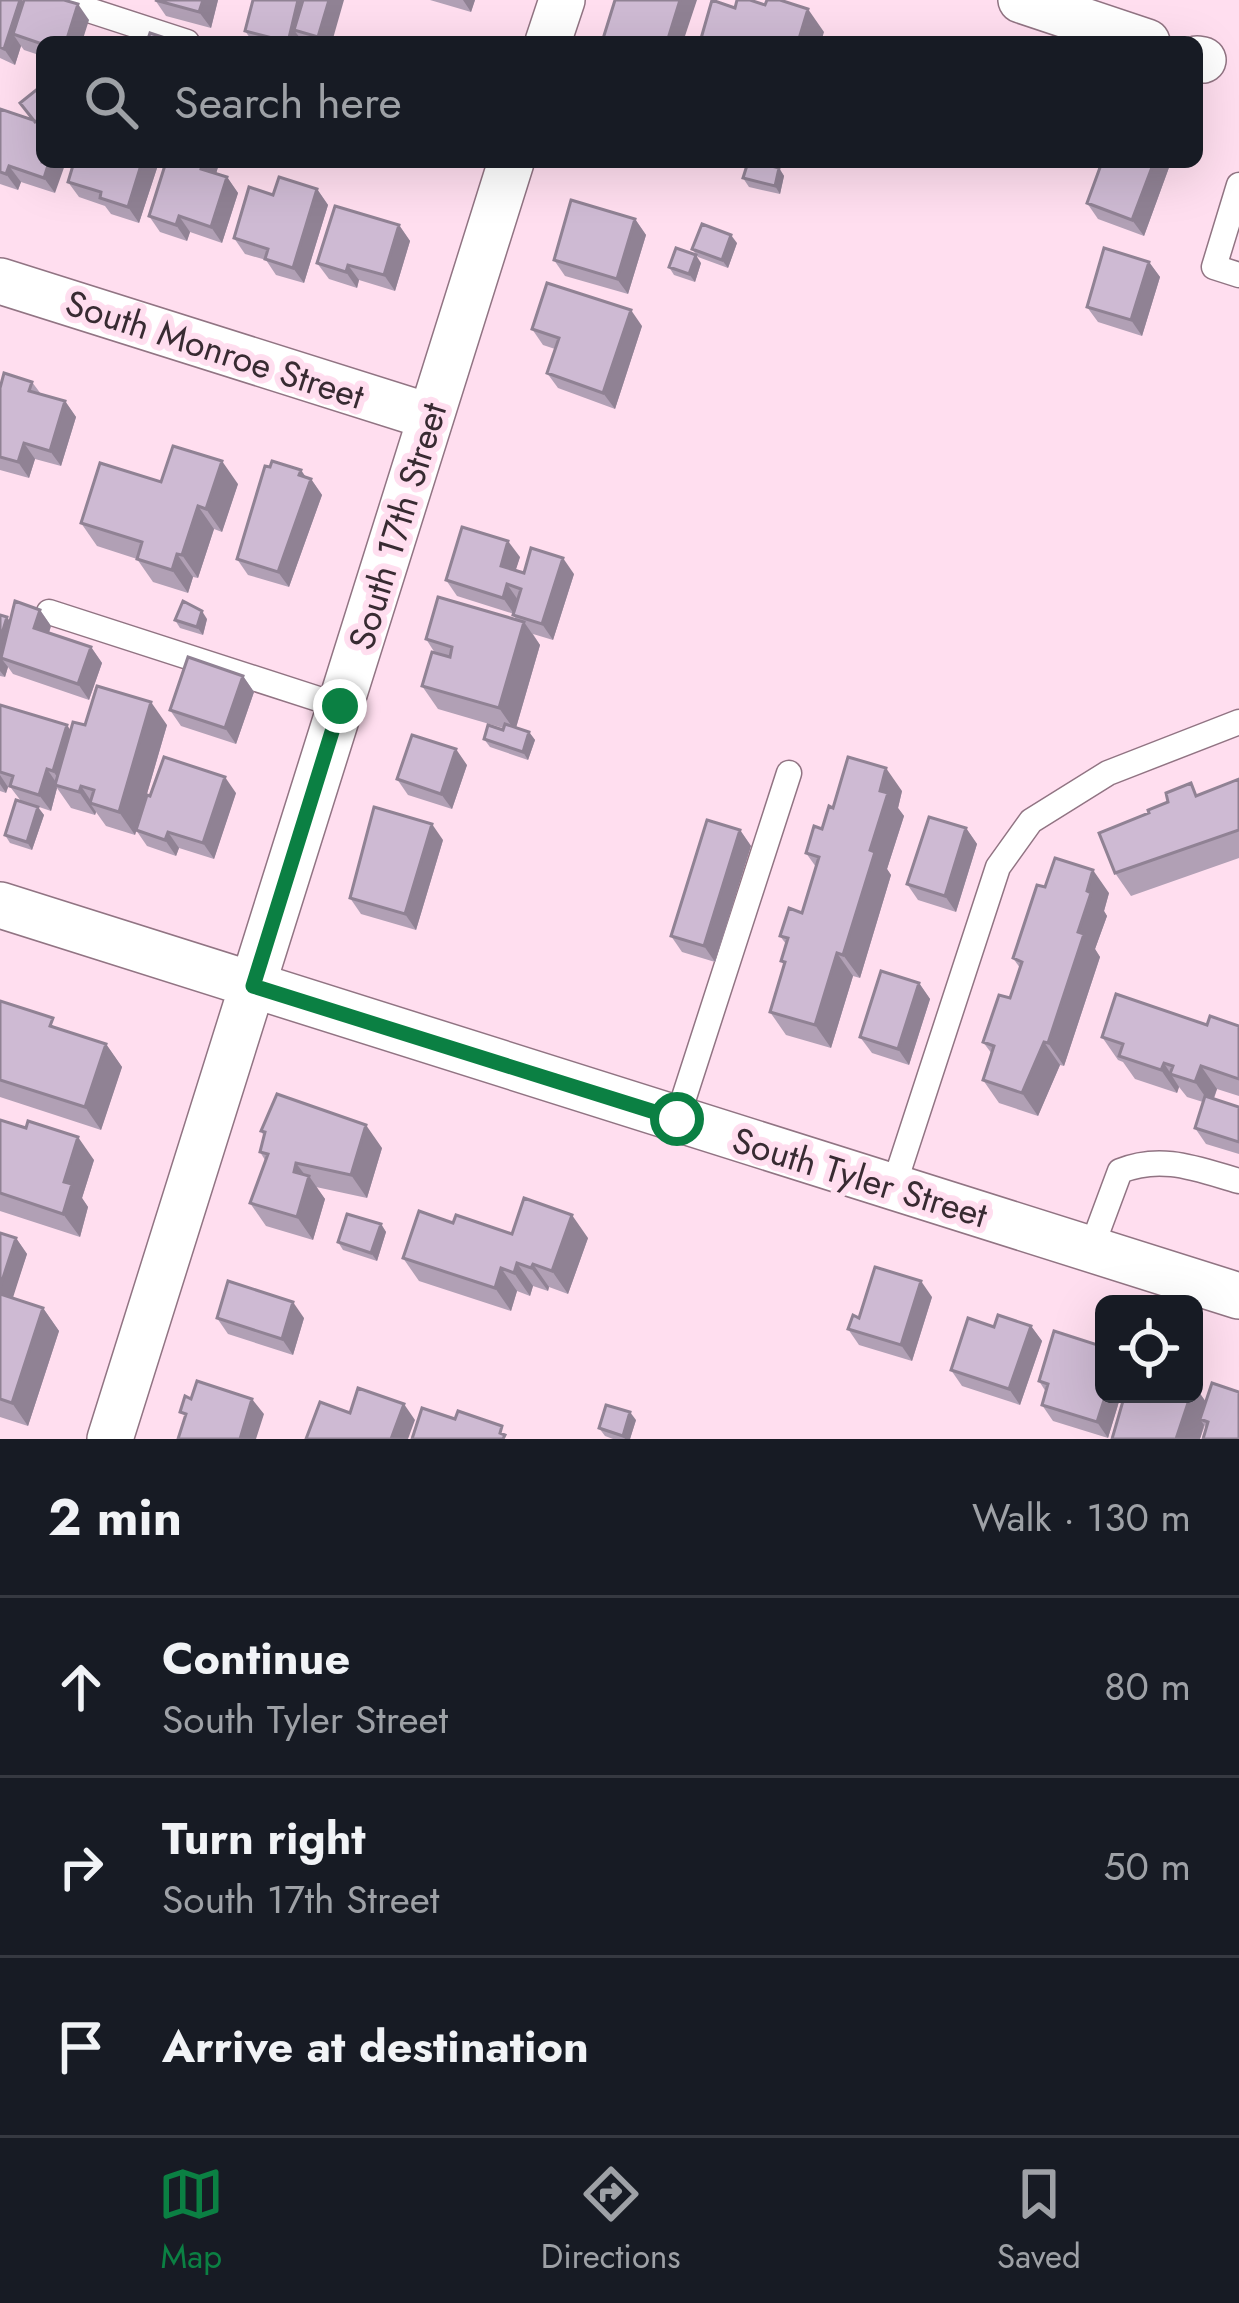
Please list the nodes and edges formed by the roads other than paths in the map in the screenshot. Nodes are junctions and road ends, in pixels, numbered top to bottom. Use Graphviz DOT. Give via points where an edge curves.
graph roads {
  1 [pos="58,0"];
  2 [pos="562,0"];
  3 [pos="1021,0"];
  4 [pos="169,36"];
  5 [pos="550,36"];
  6 [pos="1129,36"];
  7 [pos="509,168"];
  8 [pos="1239,185"];
  9 [pos="1239,274"];
  10 [pos="0,281"];
  11 [pos="431,417"];
  12 [pos="49,612"];
  13 [pos="340,706"];
  14 [pos="1239,722"];
  15 [pos="789,773"];
  16 [pos="0,904"];
  17 [pos="253,986"];
  18 [pos="677,1119"];
  19 [pos="1239,1181"];
  20 [pos="893,1188"];
  21 [pos="1091,1250"];
  22 [pos="1239,1296"];
  23 [pos="110,1439"];
  1 -- 4 [label="lane"];
  2 -- 5 [label="street"];
  3 -- 6 [label="street"];
  7 -- 11 [label="street, South 17th Street"];
  8 -- 9 [label="lane" via="1214,267"];
  10 -- 11 [label="street, South Monroe Street"];
  11 -- 13 [label="street, South 17th Street"];
  12 -- 13 [label="lane"];
  13 -- 17 [label="street, South 17th Street"];
  14 -- 20 [label="lane" via="1108,773 1031,821 998,867"];
  15 -- 18 [label="lane"];
  16 -- 17 [label="street, South Tyler Street"];
  17 -- 18 [label="street, South Tyler Street"];
  17 -- 23 [label="street, South 17th Street"];
  18 -- 20 [label="street, South Tyler Street"];
  19 -- 21 [label="lane" via="1172,1162 1120,1172"];
  20 -- 21 [label="street, South Tyler Street"];
  21 -- 22 [label="street, South Tyler Street"];
}
